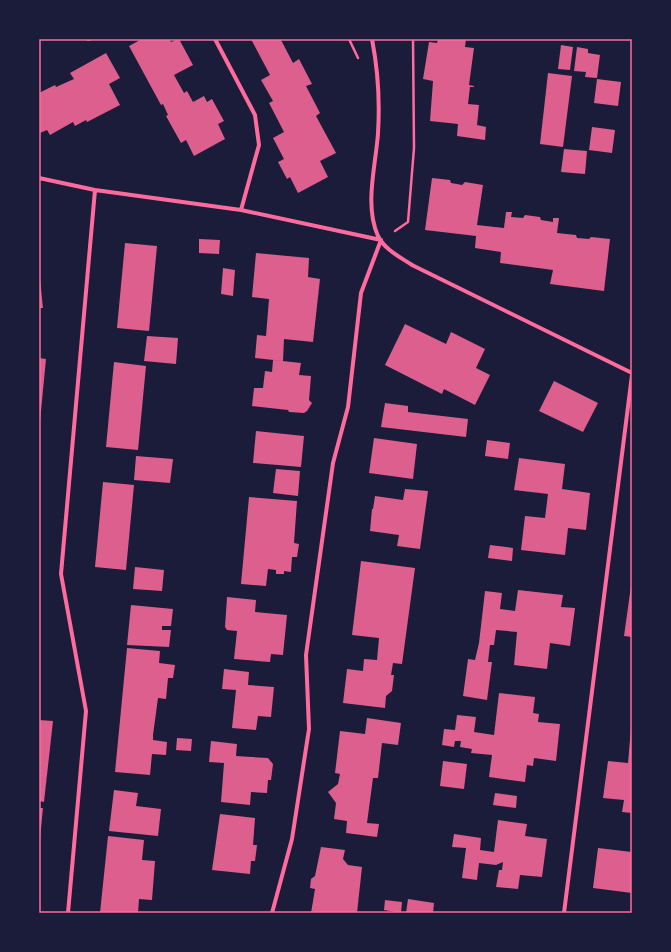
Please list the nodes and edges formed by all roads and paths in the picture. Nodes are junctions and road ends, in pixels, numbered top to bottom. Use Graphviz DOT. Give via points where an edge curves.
graph roads {
  1 [pos="215,39"];
  2 [pos="372,39"];
  3 [pos="413,39"];
  4 [pos="39,178"];
  5 [pos="95,190"];
  6 [pos="241,210"];
  7 [pos="381,240"];
  8 [pos="632,374"];
  9 [pos="68,913"];
  10 [pos="272,913"];
  11 [pos="564,913"];
  1 -- 6 [label="street" via="255,115 259,145"];
  2 -- 7 [label="street" via="378,82 378,133 372,209 374,225"];
  3 -- 7 [label="path" via="414,148 408,222"];
  4 -- 5 [label="street"];
  5 -- 6 [label="street"];
  5 -- 9 [label="street" via="61,574 86,711"];
  6 -- 7 [label="street"];
  7 -- 8 [label="street" via="392,252 412,265"];
  7 -- 10 [label="street" via="361,293 348,407 333,463 306,655 309,729 292,839"];
  8 -- 11 [label="street"];
}
